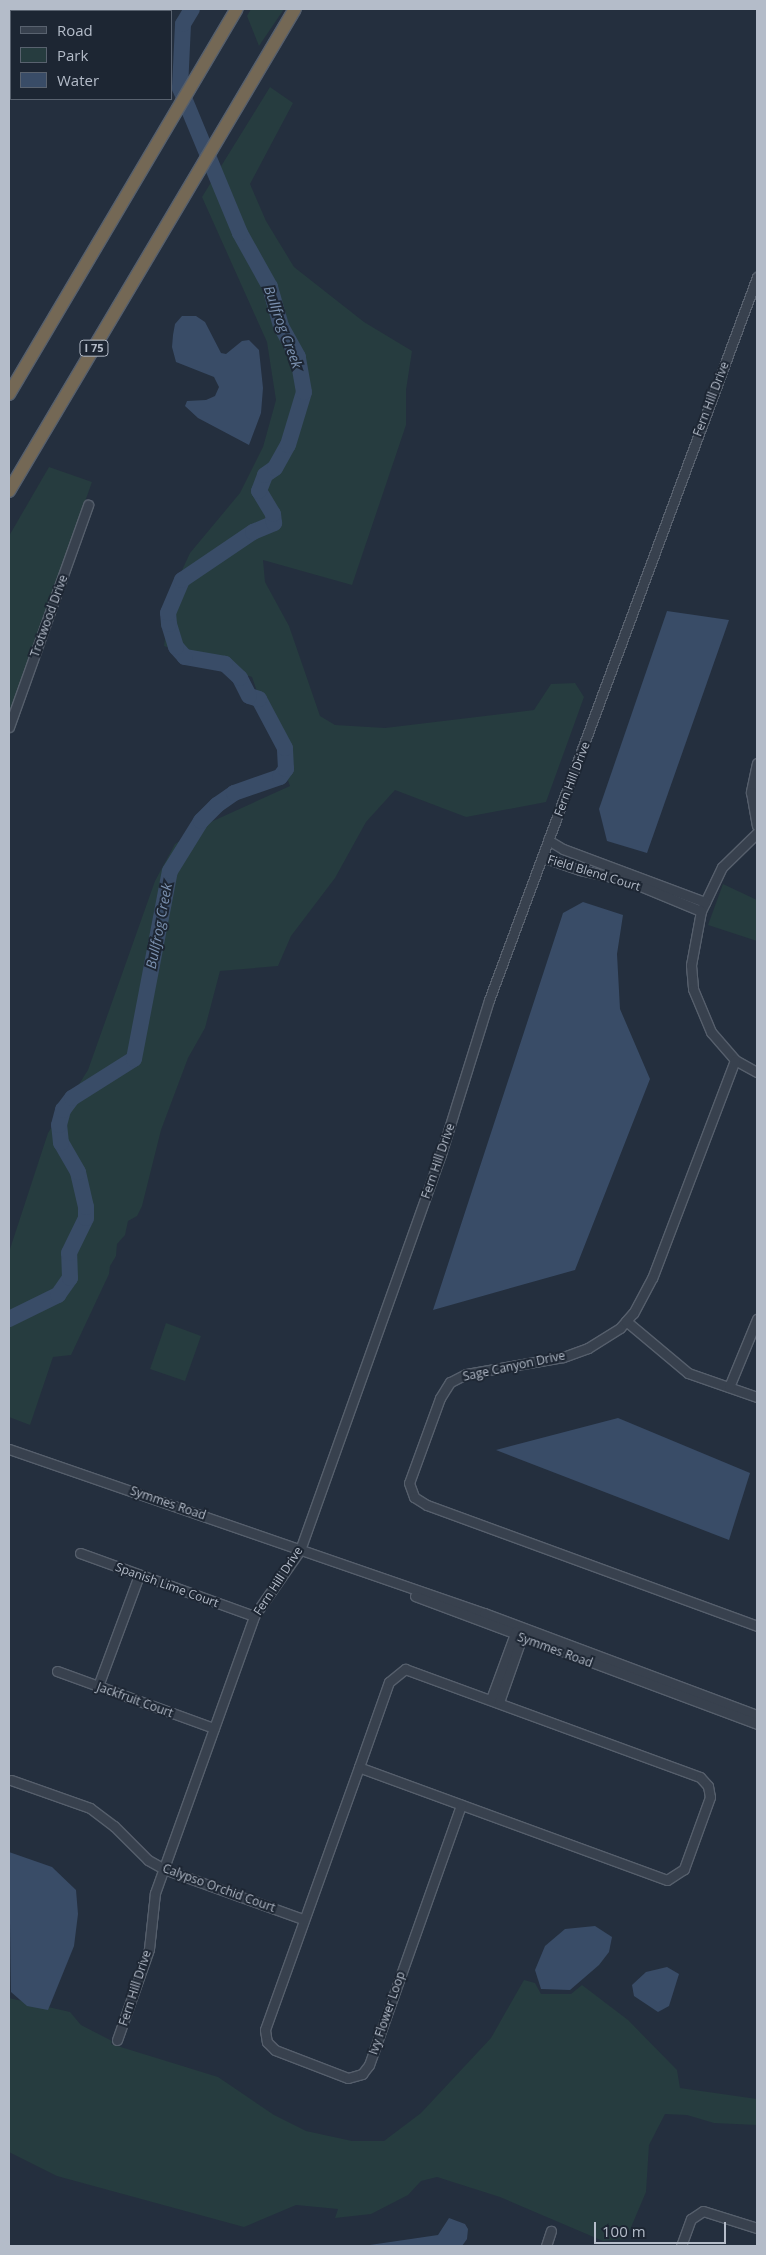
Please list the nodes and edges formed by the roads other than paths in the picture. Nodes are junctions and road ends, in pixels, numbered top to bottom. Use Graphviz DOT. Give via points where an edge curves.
graph roads {
  1 [pos="237,9"];
  2 [pos="295,9"];
  3 [pos="757,277"];
  4 [pos="9,394"];
  5 [pos="9,491"];
  6 [pos="88,505"];
  7 [pos="9,727"];
  8 [pos="757,763"];
  9 [pos="757,825"];
  10 [pos="757,832"];
  11 [pos="548,840"];
  12 [pos="542,857"];
  13 [pos="705,902"];
  14 [pos="701,911"];
  15 [pos="735,1060"];
  16 [pos="757,1072"];
  17 [pos="757,1319"];
  18 [pos="626,1321"];
  19 [pos="729,1387"];
  20 [pos="757,1397"];
  21 [pos="9,1449"];
  22 [pos="300,1550"];
  23 [pos="80,1553"];
  24 [pos="139,1575"];
  25 [pos="254,1616"];
  26 [pos="757,1626"];
  27 [pos="520,1632"];
  28 [pos="56,1671"];
  29 [pos="98,1686"];
  30 [pos="495,1700"];
  31 [pos="757,1715"];
  32 [pos="757,1724"];
  33 [pos="214,1728"];
  34 [pos="358,1767"];
  35 [pos="11,1780"];
  36 [pos="461,1804"];
  37 [pos="164,1869"];
  38 [pos="303,1919"];
  39 [pos="117,2040"];
  40 [pos="757,2228"];
  41 [pos="551,2231"];
  42 [pos="546,2246"];
  43 [pos="681,2246"];
  1 -- 4 [label="highway"];
  2 -- 5 [label="highway, I 75"];
  3 -- 11 [label="street, Fern Hill Drive"];
  6 -- 7 [label="street, Trotwood Drive"];
  8 -- 9 [label="street" via="751,792"];
  10 -- 13 [label="street" via="722,867"];
  11 -- 12 [label="street, Fern Hill Drive"];
  11 -- 13 [label="street, Field Blend Court" via="563,849"];
  12 -- 14 [label="street, Field Blend Court" via="580,870 626,880"];
  12 -- 22 [label="street, Fern Hill Drive" via="489,1000 438,1163"];
  13 -- 14 [label="street"];
  14 -- 15 [label="street" via="691,965 694,989 711,1032"];
  15 -- 16 [label="street"];
  15 -- 18 [label="street, Sage Canyon Drive" via="652,1278 640,1303"];
  17 -- 19 [label="street"];
  18 -- 19 [label="street" via="688,1373"];
  18 -- 26 [label="street, Sage Canyon Drive" via="600,1342 575,1353 466,1374 450,1382 440,1398 415,1464 410,1491 427,1505"];
  19 -- 20 [label="street"];
  21 -- 22 [label="street, Symmes Road"];
  22 -- 25 [label="street, Fern Hill Drive"];
  22 -- 27 [label="street, Symmes Road"];
  23 -- 24 [label="street, Spanish Lime Court"];
  24 -- 25 [label="street, Spanish Lime Court"];
  24 -- 29 [label="street"];
  25 -- 33 [label="street, Fern Hill Drive"];
  27 -- 30 [label="street"];
  27 -- 31 [label="street, Symmes Road"];
  27 -- 32 [label="street, Symmes Road"];
  28 -- 29 [label="street, Jackfruit Court"];
  29 -- 33 [label="street, Jackfruit Court"];
  30 -- 34 [label="street, Ivy Flower Loop" via="412,1670 400,1671 389,1682"];
  30 -- 36 [label="street, Ivy Flower Loop" via="700,1777 708,1786 709,1804 684,1869 667,1880"];
  33 -- 37 [label="street, Fern Hill Drive"];
  34 -- 36 [label="street, Ivy Flower Loop"];
  34 -- 38 [label="street, Ivy Flower Loop"];
  35 -- 37 [label="street, Calypso Orchid Court" via="90,1808 114,1826 148,1860"];
  36 -- 38 [label="street, Ivy Flower Loop" via="369,2065 362,2074 348,2078 275,2050 267,2042 265,2030"];
  37 -- 38 [label="street, Calypso Orchid Court"];
  37 -- 39 [label="street, Fern Hill Drive" via="155,1893 149,1949"];
  40 -- 43 [label="street" via="703,2211 691,2219"];
  41 -- 42 [label="street"];
}
